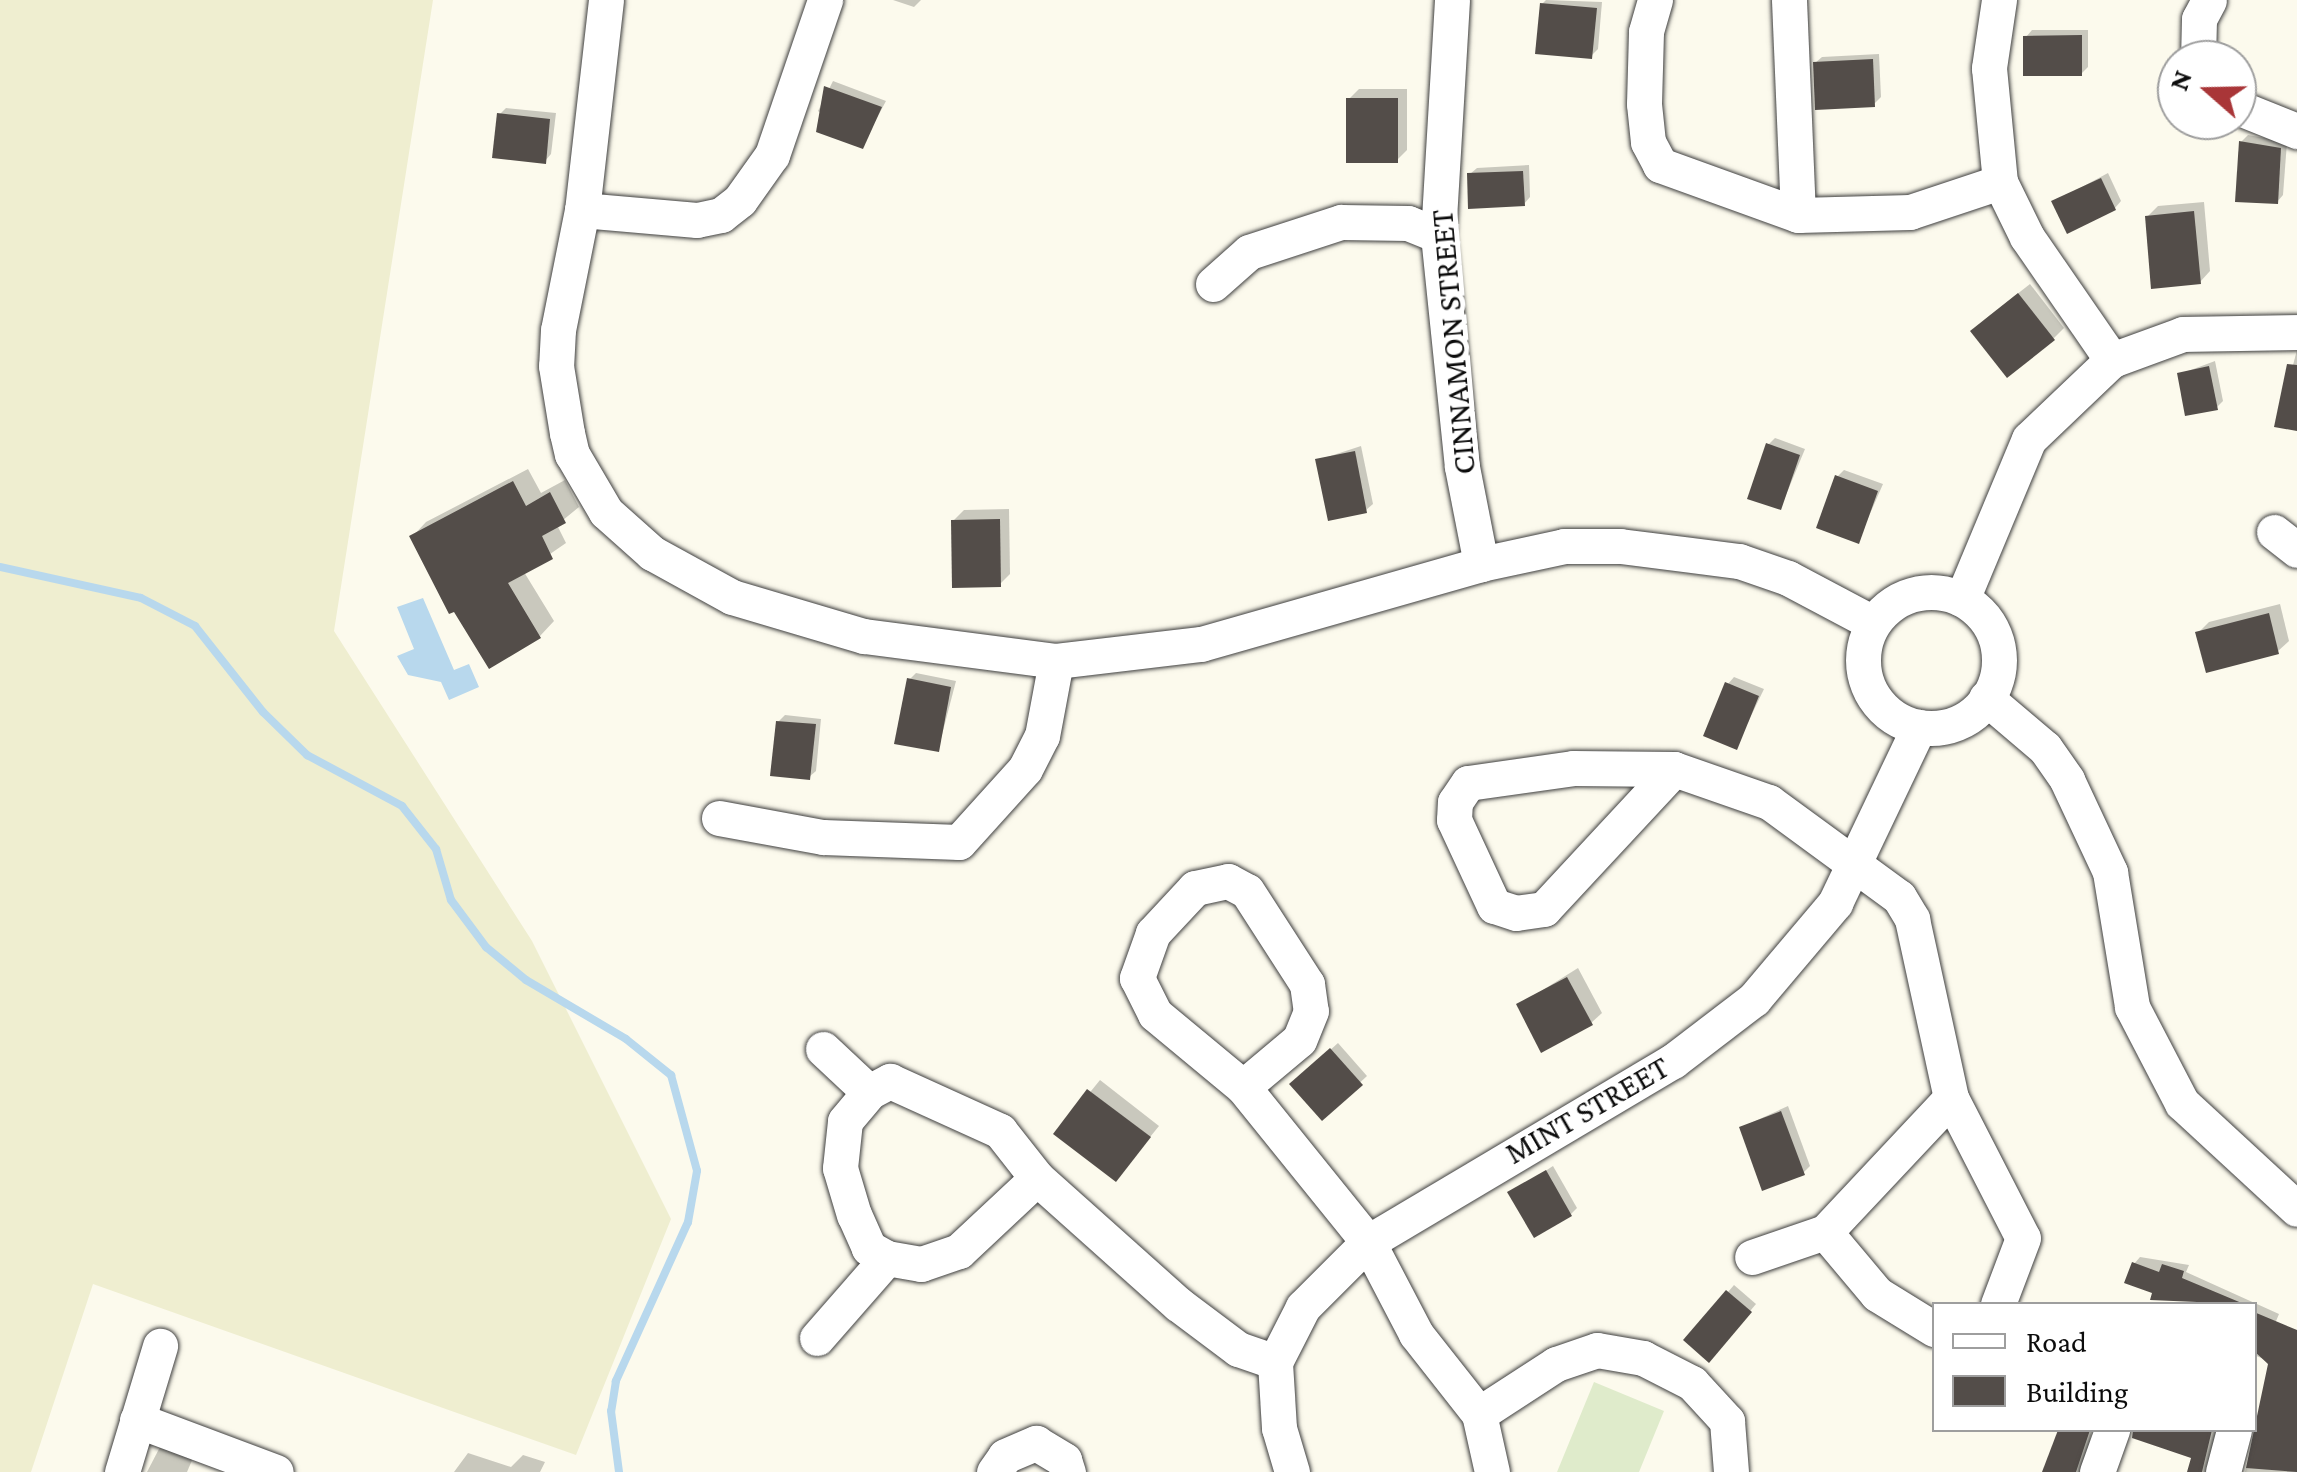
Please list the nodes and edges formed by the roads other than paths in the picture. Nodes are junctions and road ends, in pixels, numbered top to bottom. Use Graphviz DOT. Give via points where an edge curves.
graph roads {
  1 [pos="606,0"];
  2 [pos="824,0"];
  3 [pos="1452,0"];
  4 [pos="1655,0"];
  5 [pos="1790,0"];
  6 [pos="1999,0"];
  7 [pos="2209,0"];
  8 [pos="2199,40"];
  9 [pos="2257,115"];
  10 [pos="2297,130"];
  11 [pos="2000,182"];
  12 [pos="582,210"];
  13 [pos="1798,215"];
  14 [pos="1438,235"];
  15 [pos="1212,284"];
  16 [pos="2297,332"];
  17 [pos="2112,360"];
  18 [pos="1481,564"];
  19 [pos="1962,600"];
  20 [pos="1873,624"];
  21 [pos="1056,661"];
  22 [pos="1986,698"];
  23 [pos="1919,727"];
  24 [pos="1674,769"];
  25 [pos="719,818"];
  26 [pos="1855,869"];
  27 [pos="823,1049"];
  28 [pos="1242,1087"];
  29 [pos="869,1092"];
  30 [pos="1952,1098"];
  31 [pos="1038,1178"];
  32 [pos="2297,1209"];
  33 [pos="1825,1232"];
  34 [pos="1368,1242"];
  35 [pos="1752,1256"];
  36 [pos="887,1258"];
  37 [pos="1999,1302"];
  38 [pos="1932,1328"];
  39 [pos="817,1338"];
  40 [pos="160,1346"];
  41 [pos="1275,1362"];
  42 [pos="1479,1414"];
  43 [pos="137,1420"];
  44 [pos="2111,1432"];
  45 [pos="2234,1432"];
  46 [pos="122,1472"];
  47 [pos="276,1472"];
  48 [pos="994,1472"];
  49 [pos="1068,1472"];
  50 [pos="1292,1472"];
  51 [pos="1492,1472"];
  52 [pos="1731,1472"];
  53 [pos="2097,1472"];
  54 [pos="2224,1472"];
  1 -- 12 [label="street"];
  2 -- 12 [label="street" via="772,155 740,200 721,215 696,220"];
  3 -- 14 [label="street, CINNAMON STREET"];
  4 -- 13 [label="street" via="1646,32 1644,104 1648,142 1660,165"];
  5 -- 13 [label="street"];
  6 -- 11 [label="street" via="1989,68"];
  7 -- 8 [label="street"];
  9 -- 10 [label="street"];
  11 -- 13 [label="street" via="1910,212"];
  11 -- 17 [label="street" via="2027,237"];
  12 -- 21 [label="street" via="556,366 572,454 606,512 652,553 732,597 864,636"];
  14 -- 15 [label="street" via="1408,222 1341,222 1249,252"];
  14 -- 18 [label="street, CINNAMON STREET" via="1462,466"];
  16 -- 17 [label="street" via="2183,334"];
  17 -- 19 [label="street" via="2029,438"];
  18 -- 20 [label="street" via="1564,546 1739,561 1788,578"];
  18 -- 21 [label="street" via="1201,644"];
  19 -- 20 [label="street" via="1913,594"];
  19 -- 22 [label="street" via="1990,625 1996,644 1998,662"];
  20 -- 23 [label="street" via="1863,666 1868,688 1881,707"];
  21 -- 25 [label="street" via="1042,736 964,855"];
  22 -- 23 [label="street" via="1957,723"];
  22 -- 32 [label="street" via="2046,748 2067,780 2110,872 2132,1007 2182,1103"];
  23 -- 26 [label="street, MINT STREET"];
  24 -- 24 [label="street" via="1544,908 1516,914 1494,906 1446,797 1468,783 1573,768"];
  24 -- 26 [label="street" via="1769,802"];
  26 -- 30 [label="street" via="1898,898 1912,919"];
  26 -- 34 [label="street, MINT STREET" via="1800,949 1715,1029"];
  27 -- 29 [label="street"];
  28 -- 28 [label="street" via="1155,1014 1137,978 1153,933 1195,888 1231,868 1307,984 1311,1011 1299,1040"];
  28 -- 34 [label="street"];
  29 -- 31 [label="street" via="890,1082 923,1091 1000,1131"];
  29 -- 36 [label="street" via="845,1121 840,1168 869,1248"];
  30 -- 33 [label="street"];
  30 -- 37 [label="street" via="2023,1238"];
  31 -- 36 [label="street" via="958,1251 921,1264"];
  31 -- 41 [label="street" via="1178,1304 1238,1349"];
  33 -- 35 [label="street"];
  33 -- 38 [label="street" via="1877,1294"];
  34 -- 41 [label="street, MINT STREET" via="1303,1308"];
  34 -- 42 [label="street" via="1416,1334"];
  36 -- 39 [label="street"];
  40 -- 43 [label="street"];
  41 -- 50 [label="street" via="1279,1428"];
  42 -- 51 [label="street"];
  42 -- 52 [label="street" via="1556,1364 1597,1350 1643,1358 1692,1383 1727,1421"];
  43 -- 46 [label="street"];
  43 -- 47 [label="street"];
  44 -- 53 [label="street"];
  45 -- 54 [label="street"];
  48 -- 49 [label="street" via="1005,1456 1036,1444 1064,1460"];
}
